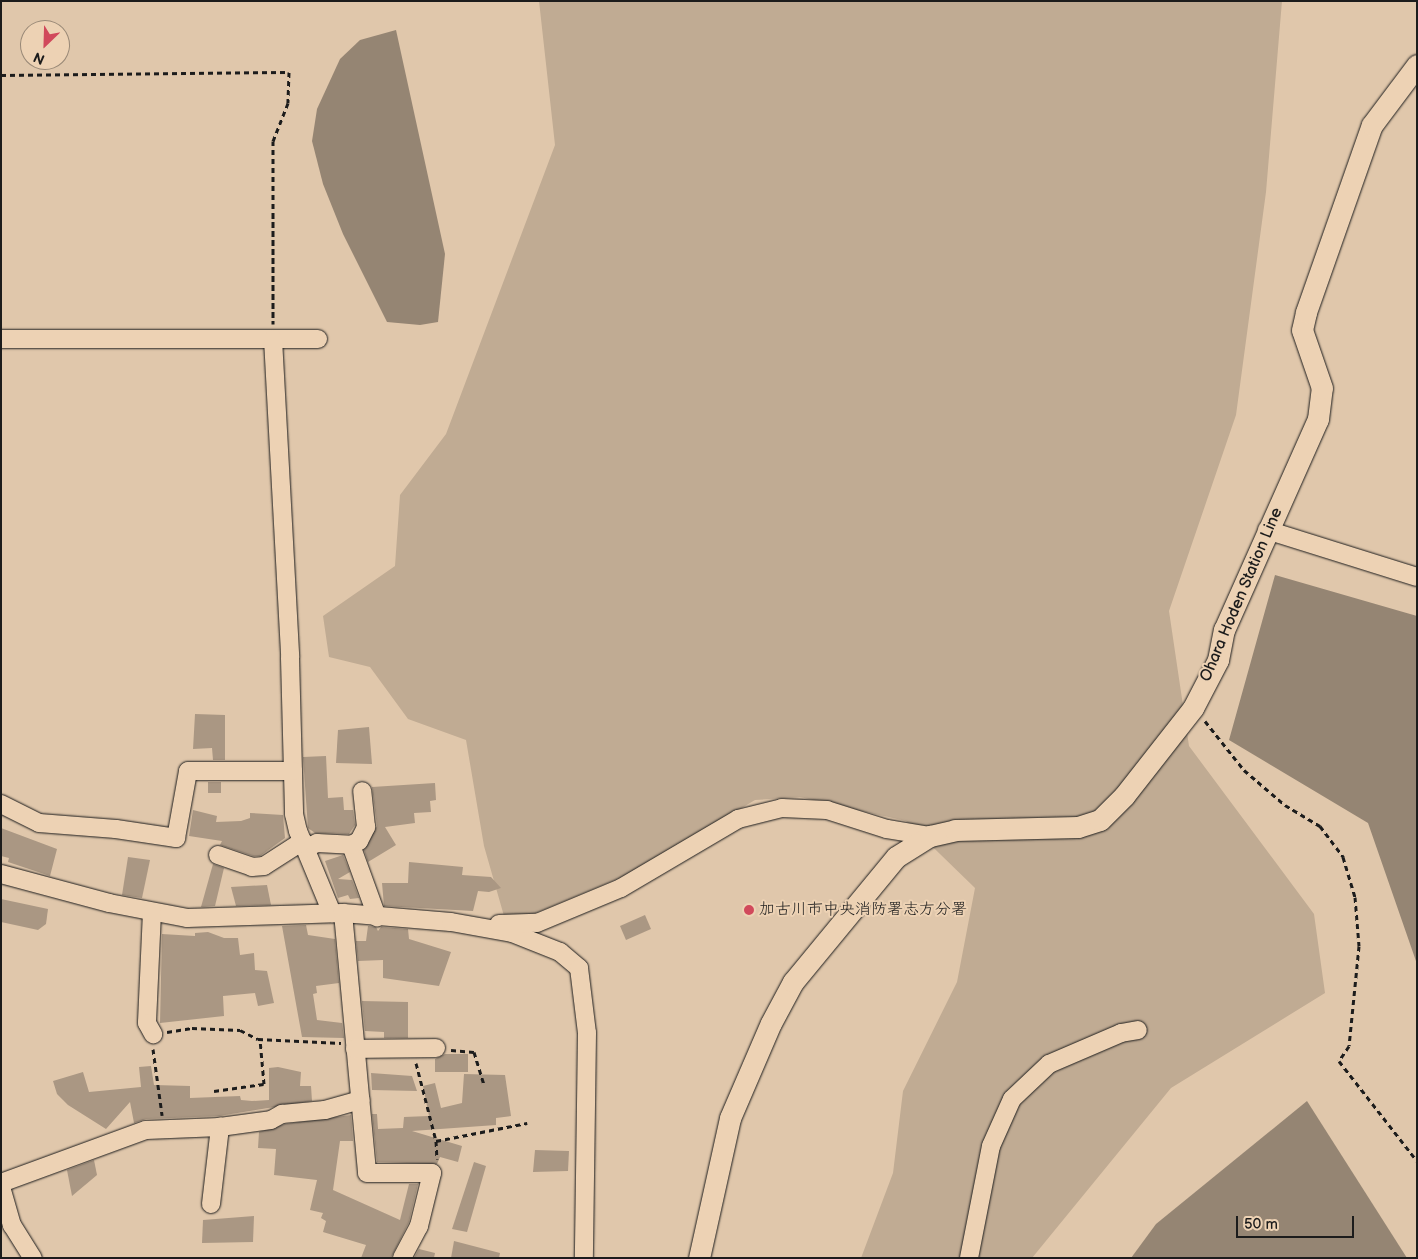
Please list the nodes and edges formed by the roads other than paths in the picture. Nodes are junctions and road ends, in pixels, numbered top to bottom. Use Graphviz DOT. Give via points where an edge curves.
graph roads {
  1 [pos="1417,65"];
  2 [pos="273,339"];
  3 [pos="318,339"];
  4 [pos="1,340"];
  5 [pos="1267,530"];
  6 [pos="1417,577"];
  7 [pos="293,771"];
  8 [pos="362,791"];
  9 [pos="1,804"];
  10 [pos="930,836"];
  11 [pos="305,845"];
  12 [pos="351,845"];
  13 [pos="218,855"];
  14 [pos="1,874"];
  15 [pos="152,912"];
  16 [pos="337,913"];
  17 [pos="377,917"];
  18 [pos="470,926"];
  19 [pos="1138,1030"];
  20 [pos="154,1034"];
  21 [pos="354,1046"];
  22 [pos="436,1048"];
  23 [pos="361,1100"];
  24 [pos="220,1127"];
  25 [pos="1,1183"];
  26 [pos="1,1187"];
  27 [pos="211,1204"];
  28 [pos="702,1252"];
  29 [pos="33,1258"];
  30 [pos="402,1258"];
  31 [pos="584,1258"];
  32 [pos="970,1258"];
  1 -- 5 [label="main road, Ohara Hoden Station Line" via="1372,126 1306,312 1302,330 1322,388 1318,419"];
  2 -- 3 [label="street"];
  2 -- 4 [label="street"];
  2 -- 7 [label="street"];
  5 -- 6 [label="street"];
  5 -- 10 [label="main road, Ohara Hoden Station Line" via="1224,630 1218,660 1193,708 1124,796 1100,820 1078,827 955,830"];
  7 -- 9 [label="street" via="188,772 176,838 39,823"];
  7 -- 11 [label="street" via="294,814"];
  8 -- 12 [label="street" via="366,827 359,841"];
  10 -- 18 [label="street" via="887,829 827,810 782,808 738,819 621,888 536,923"];
  10 -- 28 [label="main road, Ohara Hoden Station Line" via="896,857 793,982 771,1023 730,1118"];
  11 -- 12 [label="street"];
  11 -- 13 [label="street" via="264,866 241,864"];
  11 -- 16 [label="street"];
  12 -- 17 [label="street"];
  14 -- 15 [label="street"];
  15 -- 16 [label="street" via="187,918"];
  15 -- 20 [label="street" via="147,1023"];
  16 -- 17 [label="street"];
  16 -- 21 [label="street"];
  17 -- 18 [label="street"];
  18 -- 31 [label="street" via="512,933 560,952 579,968 587,1033"];
  19 -- 32 [label="street" via="1121,1033 1049,1064 1012,1099 991,1146"];
  21 -- 22 [label="street"];
  21 -- 23 [label="street"];
  23 -- 24 [label="street" via="325,1110 282,1114 271,1120"];
  23 -- 30 [label="street" via="367,1173 432,1173 419,1226"];
  24 -- 25 [label="street" via="163,1127 121,1137"];
  24 -- 27 [label="street"];
  26 -- 29 [label="street" via="12,1225"];
}
